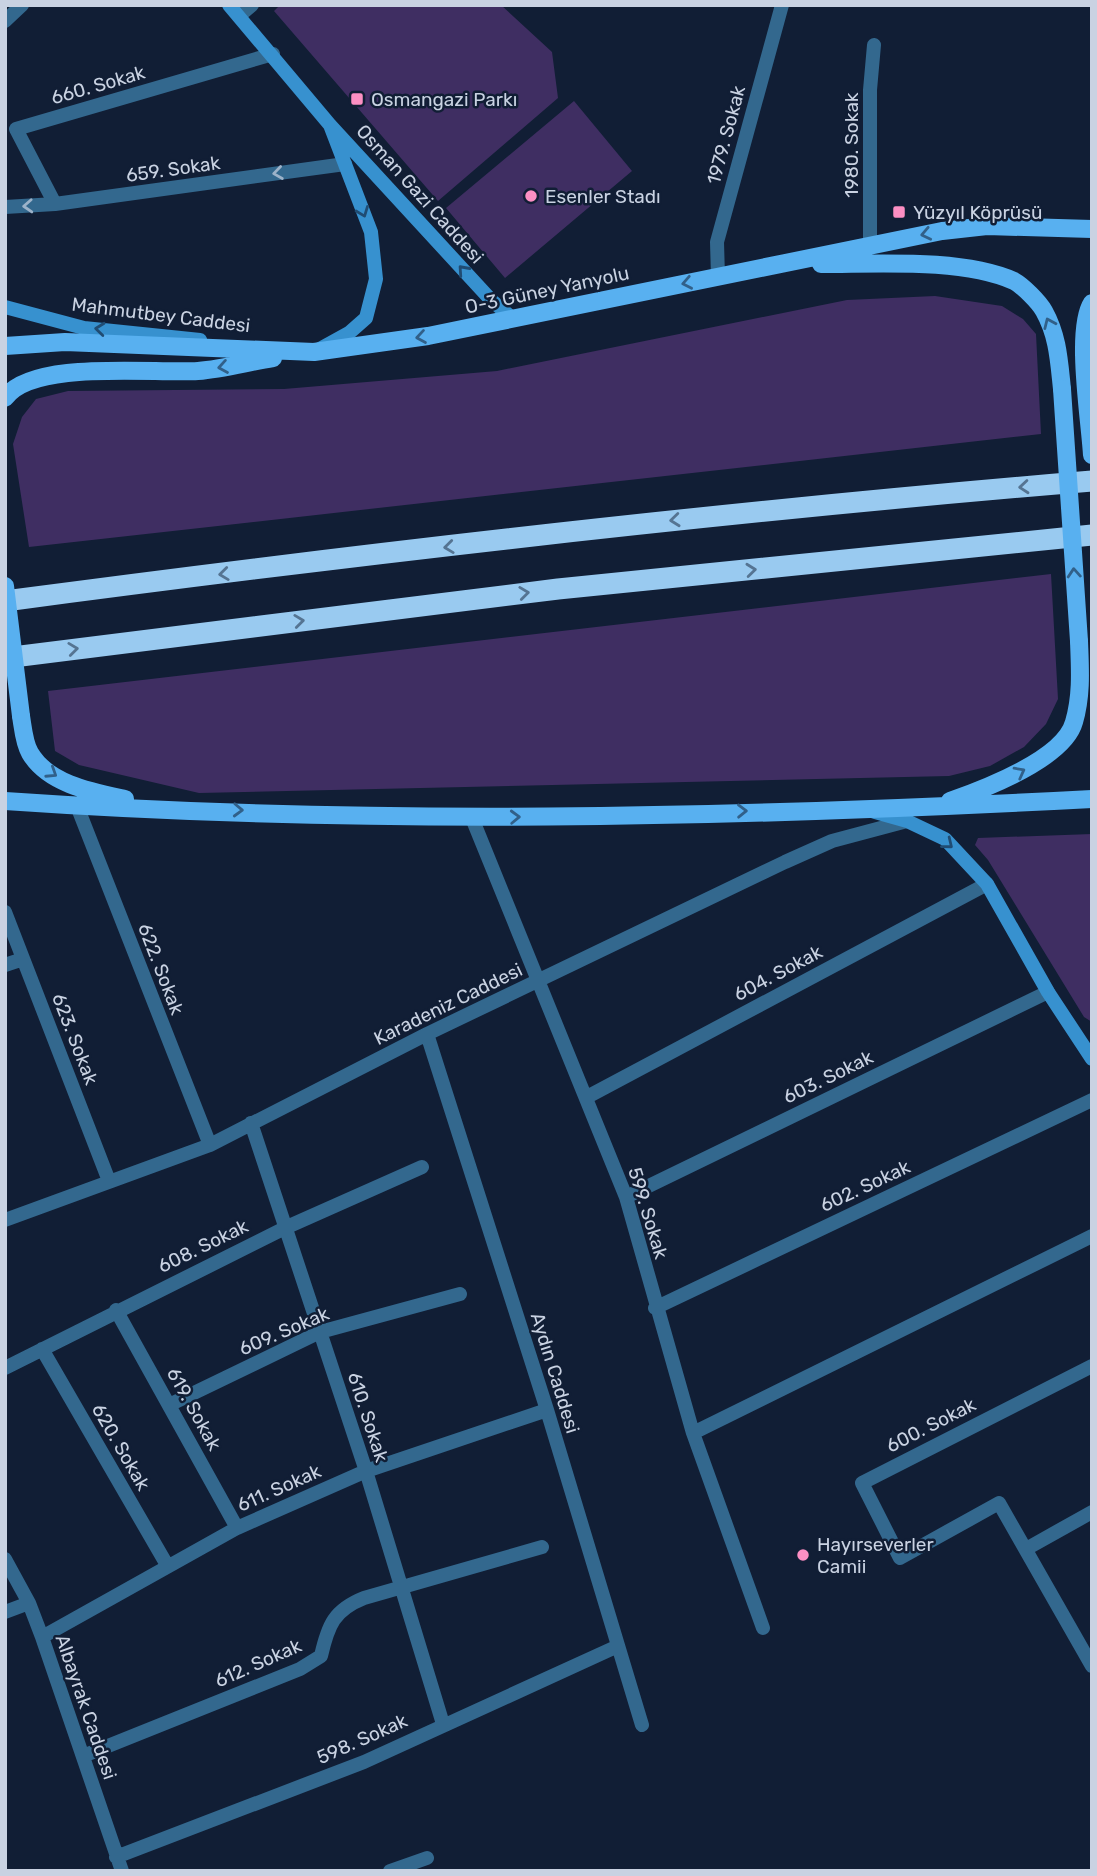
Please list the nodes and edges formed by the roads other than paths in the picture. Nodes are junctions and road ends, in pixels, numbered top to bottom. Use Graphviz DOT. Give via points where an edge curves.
graph roads {
  1 [pos="22,5"];
  2 [pos="252,5"];
  3 [pos="782,5"];
  4 [pos="234,11"];
  5 [pos="5,21"];
  6 [pos="874,45"];
  7 [pos="273,54"];
  8 [pos="330,125"];
  9 [pos="345,164"];
  10 [pos="55,204"];
  11 [pos="5,207"];
  12 [pos="1092,229"];
  13 [pos="870,246"];
  14 [pos="778,264"];
  15 [pos="718,277"];
  16 [pos="1092,303"];
  17 [pos="5,307"];
  18 [pos="512,318"];
  19 [pos="5,346"];
  20 [pos="314,352"];
  21 [pos="5,398"];
  22 [pos="1092,455"];
  23 [pos="1092,481"];
  24 [pos="1092,535"];
  25 [pos="5,586"];
  26 [pos="5,601"];
  27 [pos="5,658"];
  28 [pos="1092,799"];
  29 [pos="5,801"];
  30 [pos="77,806"];
  31 [pos="934,807"];
  32 [pos="170,808"];
  33 [pos="863,809"];
  34 [pos="472,818"];
  35 [pos="907,821"];
  36 [pos="987,884"];
  37 [pos="5,912"];
  38 [pos="23,959"];
  39 [pos="5,965"];
  40 [pos="540,981"];
  41 [pos="1048,992"];
  42 [pos="427,1034"];
  43 [pos="1086,1044"];
  44 [pos="1092,1059"];
  45 [pos="587,1097"];
  46 [pos="1092,1100"];
  47 [pos="251,1123"];
  48 [pos="210,1145"];
  49 [pos="422,1167"];
  50 [pos="109,1181"];
  51 [pos="626,1197"];
  52 [pos="5,1220"];
  53 [pos="287,1227"];
  54 [pos="1092,1236"];
  55 [pos="460,1294"];
  56 [pos="655,1308"];
  57 [pos="116,1310"];
  58 [pos="320,1332"];
  59 [pos="42,1349"];
  60 [pos="1092,1366"];
  61 [pos="5,1368"];
  62 [pos="169,1405"];
  63 [pos="547,1410"];
  64 [pos="693,1433"];
  65 [pos="366,1471"];
  66 [pos="1092,1512"];
  67 [pos="237,1528"];
  68 [pos="542,1547"];
  69 [pos="1026,1549"];
  70 [pos="5,1559"];
  71 [pos="167,1564"];
  72 [pos="402,1587"];
  73 [pos="29,1603"];
  74 [pos="5,1612"];
  75 [pos="763,1628"];
  76 [pos="42,1637"];
  77 [pos="618,1646"];
  78 [pos="1088,1651"];
  79 [pos="1092,1666"];
  80 [pos="443,1724"];
  81 [pos="642,1725"];
  82 [pos="83,1756"];
  83 [pos="427,1858"];
  84 [pos="119,1864"];
  85 [pos="390,1871"];
  1 -- 5 [label="street"];
  2 -- 4 [label="street"];
  3 -- 15 [label="street, 1979. Sokak" via="717,242"];
  4 -- 7 [label="main road, Osman Gazi Caddesi"];
  6 -- 13 [label="street, 1980. Sokak"];
  7 -- 8 [label="main road, Osman Gazi Caddesi"];
  7 -- 10 [label="street, 660. Sokak" via="16,129"];
  8 -- 9 [label="main road, Osman Gazi Caddesi"];
  18 -- 8 [label="main road, Osman Gazi Caddesi, one-way"];
  9 -- 10 [label="street, 659. Sokak, one-way"];
  9 -- 20 [label="main road, Osman Gazi Caddesi, one-way" via="371,232 376,279 366,318"];
  10 -- 11 [label="street, 659. Sokak, one-way"];
  12 -- 13 [label="main road, O-3 Güney Yanyolu, one-way" via="987,226"];
  13 -- 14 [label="main road, O-3 Güney Yanyolu"];
  14 -- 15 [label="main road, O-3 Güney Yanyolu"];
  31 -- 14 [label="main road, one-way, bridge" via="1028,768 1074,725 1080,689 1079,641 1057,340 1043,309 1016,282 983,273 916,264"];
  15 -- 18 [label="main road, O-3 Güney Yanyolu, one-way"];
  16 -- 22 [label="main road" via="1085,314"];
  20 -- 17 [label="main road, Mahmutbey Caddesi, one-way" via="84,328"];
  18 -- 20 [label="main road, O-3 Güney Yanyolu, one-way" via="428,336"];
  19 -- 20 [label="main road, O-3 Güney Yanyolu" via="65,342"];
  20 -- 21 [label="main road, one-way" via="199,371 52,374 10,391"];
  23 -- 26 [label="highway, one-way" via="613,527"];
  27 -- 24 [label="highway, one-way" via="558,589"];
  25 -- 32 [label="main road, one-way, bridge" via="21,716 30,752 49,775 97,793"];
  28 -- 31 [label="main road"];
  29 -- 30 [label="main road"];
  30 -- 32 [label="main road"];
  30 -- 48 [label="street, 622. Sokak"];
  31 -- 33 [label="main road"];
  32 -- 34 [label="main road, one-way"];
  34 -- 33 [label="main road, one-way"];
  33 -- 35 [label="main road"];
  34 -- 40 [label="street, 599. Sokak"];
  35 -- 36 [label="main road, one-way" via="945,839"];
  35 -- 40 [label="street, Karadeniz Caddesi" via="832,841"];
  36 -- 41 [label="main road"];
  36 -- 45 [label="street, 604. Sokak"];
  37 -- 38 [label="street, 623. Sokak"];
  38 -- 39 [label="street"];
  38 -- 50 [label="street, 623. Sokak"];
  40 -- 42 [label="street, Karadeniz Caddesi"];
  40 -- 45 [label="street, 599. Sokak"];
  41 -- 43 [label="main road"];
  41 -- 51 [label="street, 603. Sokak"];
  42 -- 47 [label="street, Karadeniz Caddesi"];
  42 -- 63 [label="street, Aydın Caddesi"];
  43 -- 44 [label="main road"];
  45 -- 51 [label="street, 599. Sokak"];
  46 -- 56 [label="street, 602. Sokak"];
  47 -- 48 [label="street, Karadeniz Caddesi"];
  47 -- 53 [label="street, 610. Sokak"];
  48 -- 50 [label="street, Karadeniz Caddesi"];
  49 -- 53 [label="street, 608. Sokak"];
  50 -- 52 [label="street, Karadeniz Caddesi"];
  51 -- 56 [label="street, 599. Sokak"];
  53 -- 57 [label="street, 608. Sokak"];
  53 -- 58 [label="street, 610. Sokak"];
  54 -- 64 [label="street"];
  55 -- 58 [label="street, 609. Sokak"];
  56 -- 64 [label="street, 599. Sokak"];
  57 -- 59 [label="street, 608. Sokak"];
  57 -- 62 [label="street, 619. Sokak"];
  58 -- 62 [label="street, 609. Sokak"];
  58 -- 65 [label="street, 610. Sokak"];
  59 -- 61 [label="street, 608. Sokak"];
  59 -- 71 [label="street, 620. Sokak"];
  60 -- 69 [label="street, 600. Sokak" via="862,1483 900,1558 999,1503"];
  62 -- 67 [label="street, 619. Sokak"];
  63 -- 65 [label="street, 611. Sokak"];
  63 -- 77 [label="street, Aydın Caddesi"];
  64 -- 75 [label="street, 599. Sokak"];
  65 -- 67 [label="street, 611. Sokak"];
  65 -- 72 [label="street, 610. Sokak"];
  66 -- 69 [label="street"];
  67 -- 71 [label="street, 611. Sokak"];
  68 -- 72 [label="street, 612. Sokak"];
  69 -- 78 [label="street"];
  70 -- 73 [label="street, Albayrak Caddesi"];
  71 -- 76 [label="street, 611. Sokak"];
  72 -- 80 [label="street, 610. Sokak"];
  72 -- 82 [label="street, 612. Sokak" via="343,1606 326,1631 321,1656 300,1669"];
  73 -- 74 [label="street"];
  73 -- 76 [label="street, Albayrak Caddesi"];
  76 -- 82 [label="street, Albayrak Caddesi"];
  77 -- 80 [label="street, 598. Sokak"];
  77 -- 81 [label="street, Aydın Caddesi"];
  78 -- 79 [label="street"];
  80 -- 84 [label="street, 598. Sokak"];
  82 -- 84 [label="street, Albayrak Caddesi"];
  83 -- 85 [label="street"];
}
